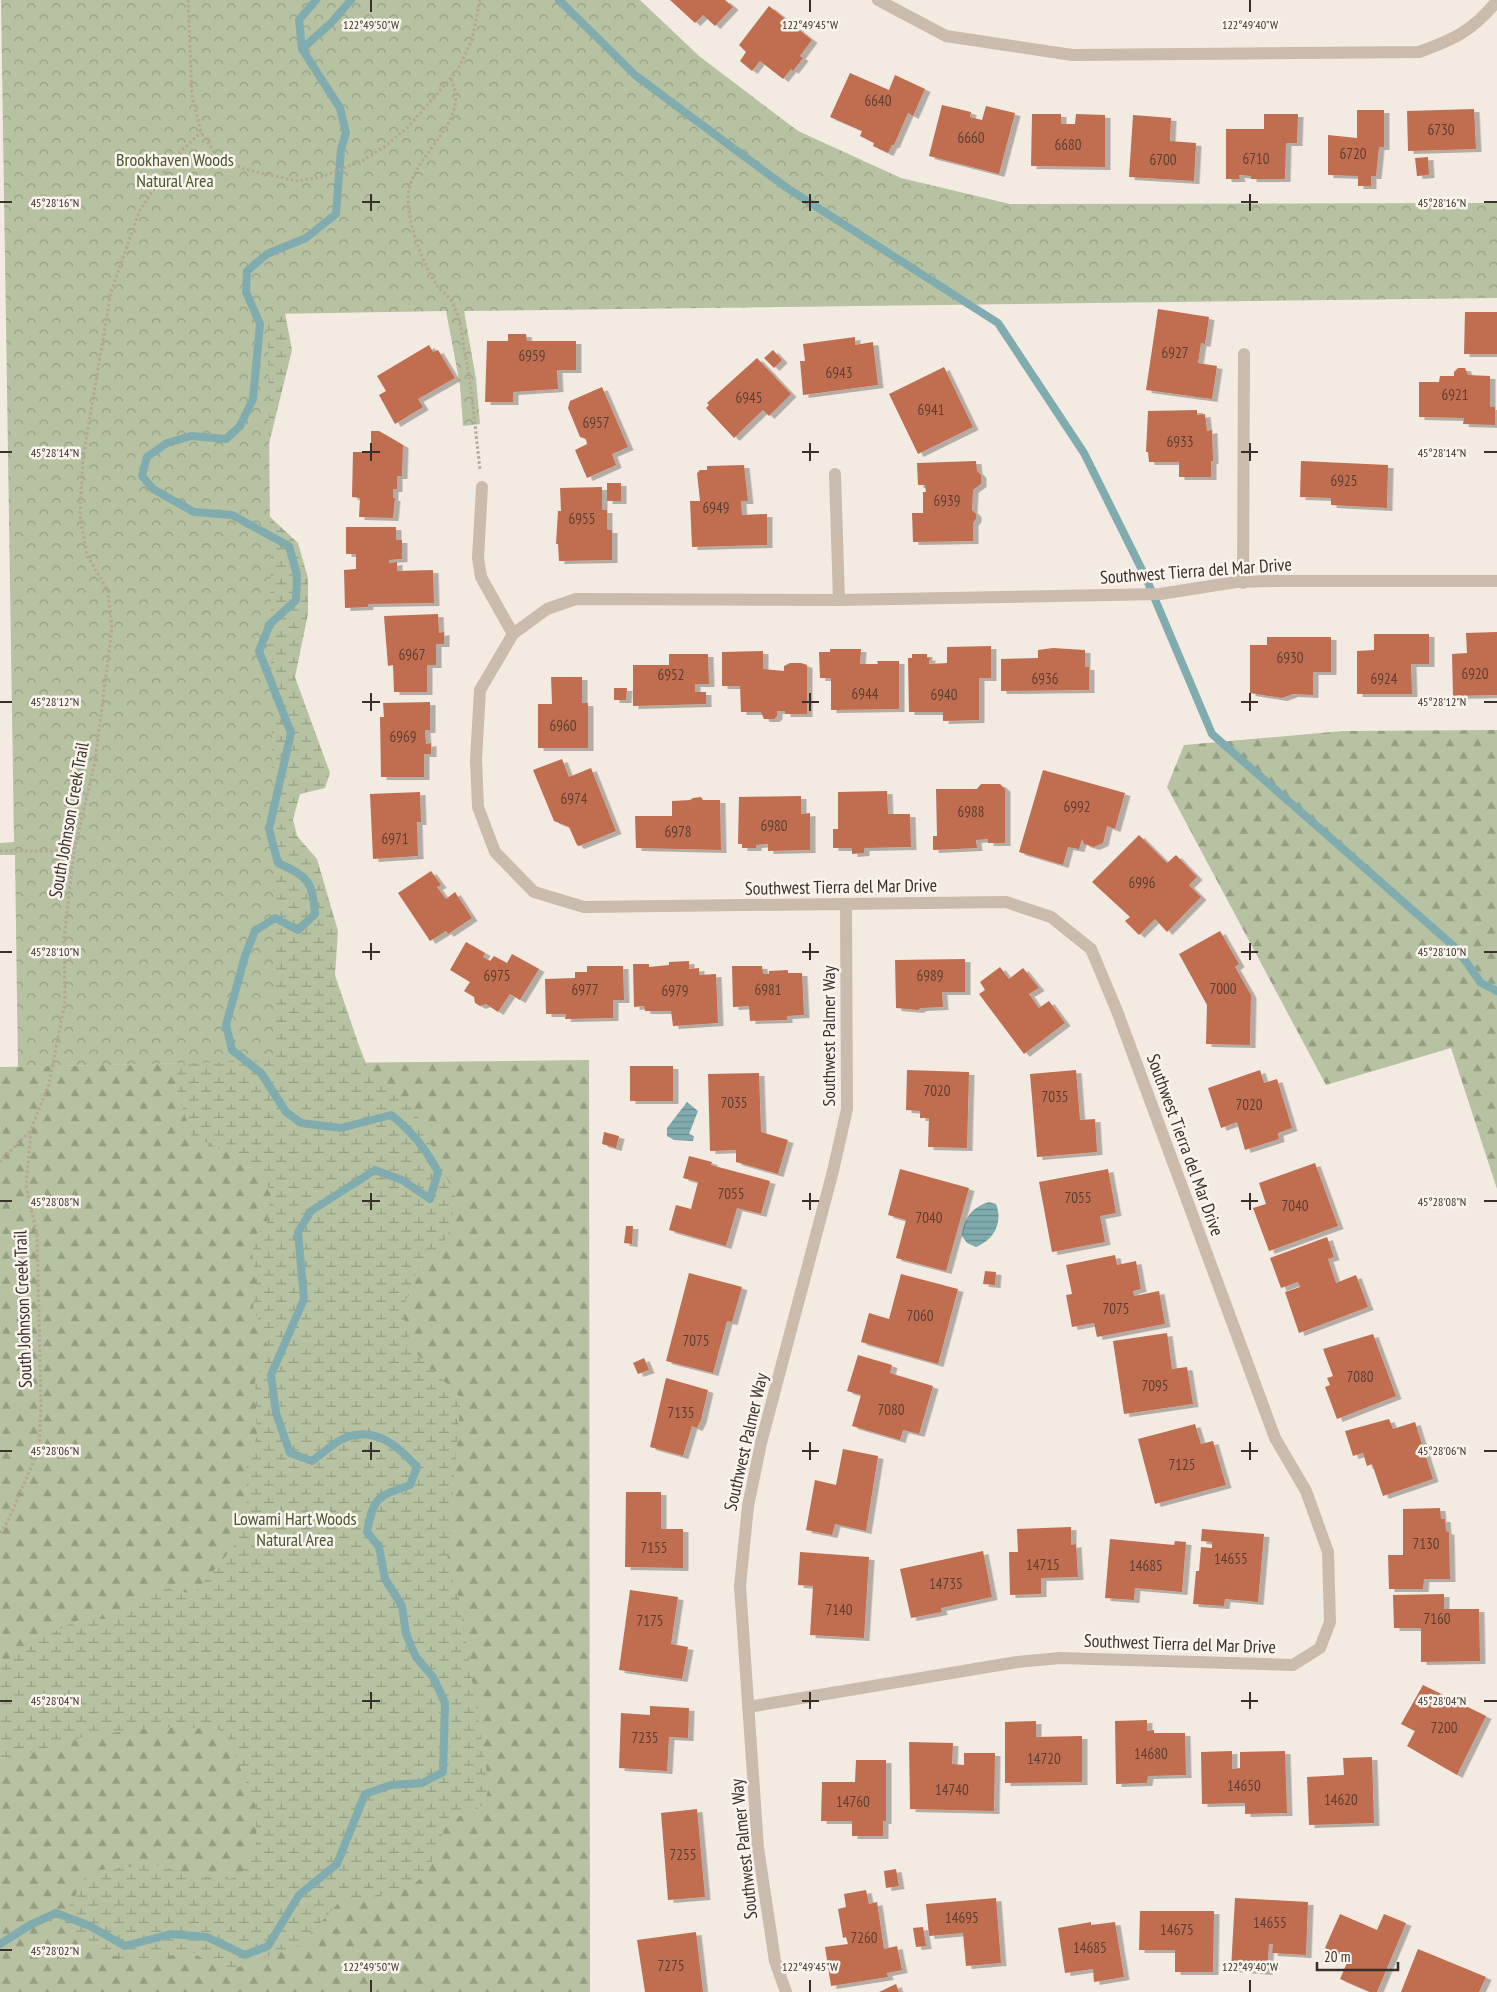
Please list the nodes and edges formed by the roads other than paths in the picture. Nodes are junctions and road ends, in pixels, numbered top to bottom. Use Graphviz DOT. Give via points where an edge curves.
graph roads {
  1 [pos="878,0"];
  2 [pos="1497,1"];
  3 [pos="1244,354"];
  4 [pos="835,474"];
  5 [pos="482,487"];
  6 [pos="1497,581"];
  7 [pos="1243,583"];
  8 [pos="839,600"];
  9 [pos="513,634"];
  10 [pos="846,904"];
  11 [pos="748,1707"];
  12 [pos="786,1992"];
  1 -- 2 [label="street" via="946,36 1072,55 1419,52 1452,40 1480,21"];
  3 -- 7 [label="street"];
  4 -- 8 [label="street"];
  5 -- 9 [label="street" via="478,558 481,577"];
  6 -- 7 [label="street, Southwest Tierra del Mar Drive" via="1275,580"];
  7 -- 8 [label="street, Southwest Tierra del Mar Drive" via="1185,592 1122,595"];
  8 -- 9 [label="street, Southwest Tierra del Mar Drive" via="576,599 546,609"];
  9 -- 10 [label="street, Southwest Tierra del Mar Drive" via="480,690 476,760 478,807 495,852 534,892 584,907"];
  10 -- 11 [label="street, Southwest Palmer Way" via="847,1109 761,1443 748,1506 740,1586"];
  10 -- 11 [label="street, Southwest Tierra del Mar Drive" via="1006,902 1051,917 1091,949 1275,1438 1306,1491 1328,1552 1330,1622 1320,1648 1292,1665 1060,1658 1017,1662"];
  11 -- 12 [label="street, Southwest Palmer Way" via="758,1848 775,1961"];
}
